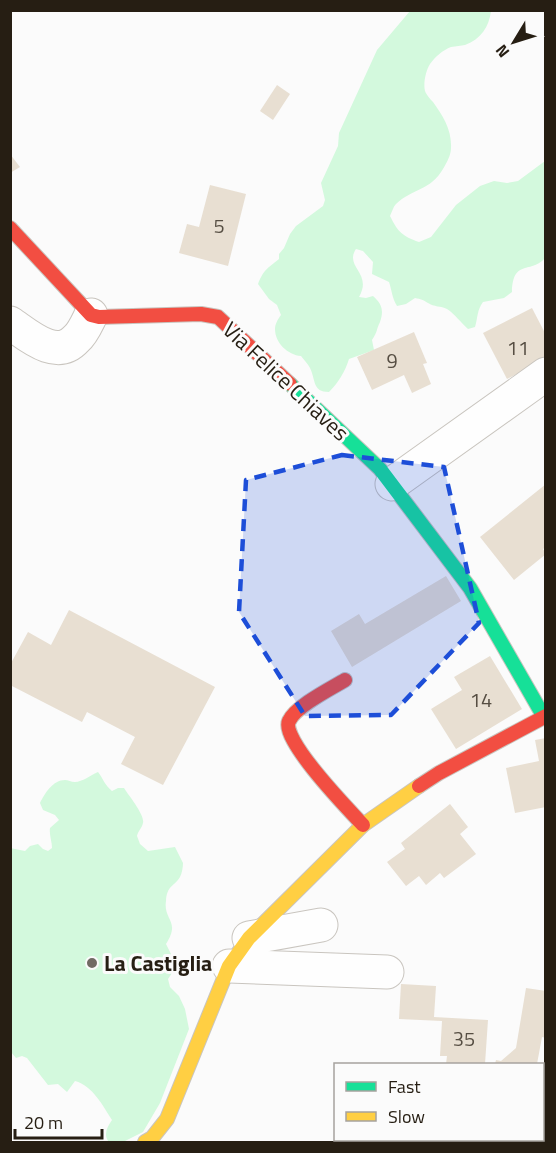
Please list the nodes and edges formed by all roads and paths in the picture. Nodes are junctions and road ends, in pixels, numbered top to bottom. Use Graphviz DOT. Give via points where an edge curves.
graph roads {
  1 [pos="10,228"];
  2 [pos="91,315"];
  3 [pos="10,323"];
  4 [pos="546,374"];
  5 [pos="392,484"];
  6 [pos="345,680"];
  7 [pos="545,717"];
  8 [pos="363,825"];
  9 [pos="321,925"];
  10 [pos="249,938"];
  11 [pos="229,966"];
  12 [pos="387,972"];
  13 [pos="145,1143"];
  1 -- 2 [label="street"];
  2 -- 3 [label="street" via="77,339 54,348"];
  2 -- 5 [label="street, Via Felice Chiaves" via="218,317"];
  4 -- 5 [label="street"];
  5 -- 7 [label="street, Via Felice Chiaves" via="470,588"];
  6 -- 8 [label="street" via="296,711 286,730 302,755"];
  7 -- 8 [label="street, Via Felice Chiaves" via="439,773"];
  8 -- 10 [label="street, Via Felice Chiaves"];
  9 -- 10 [label="street"];
  10 -- 11 [label="street, Via Felice Chiaves"];
  11 -- 12 [label="street"];
  11 -- 13 [label="street, Via Felice Chiaves" via="167,1119"];
}
